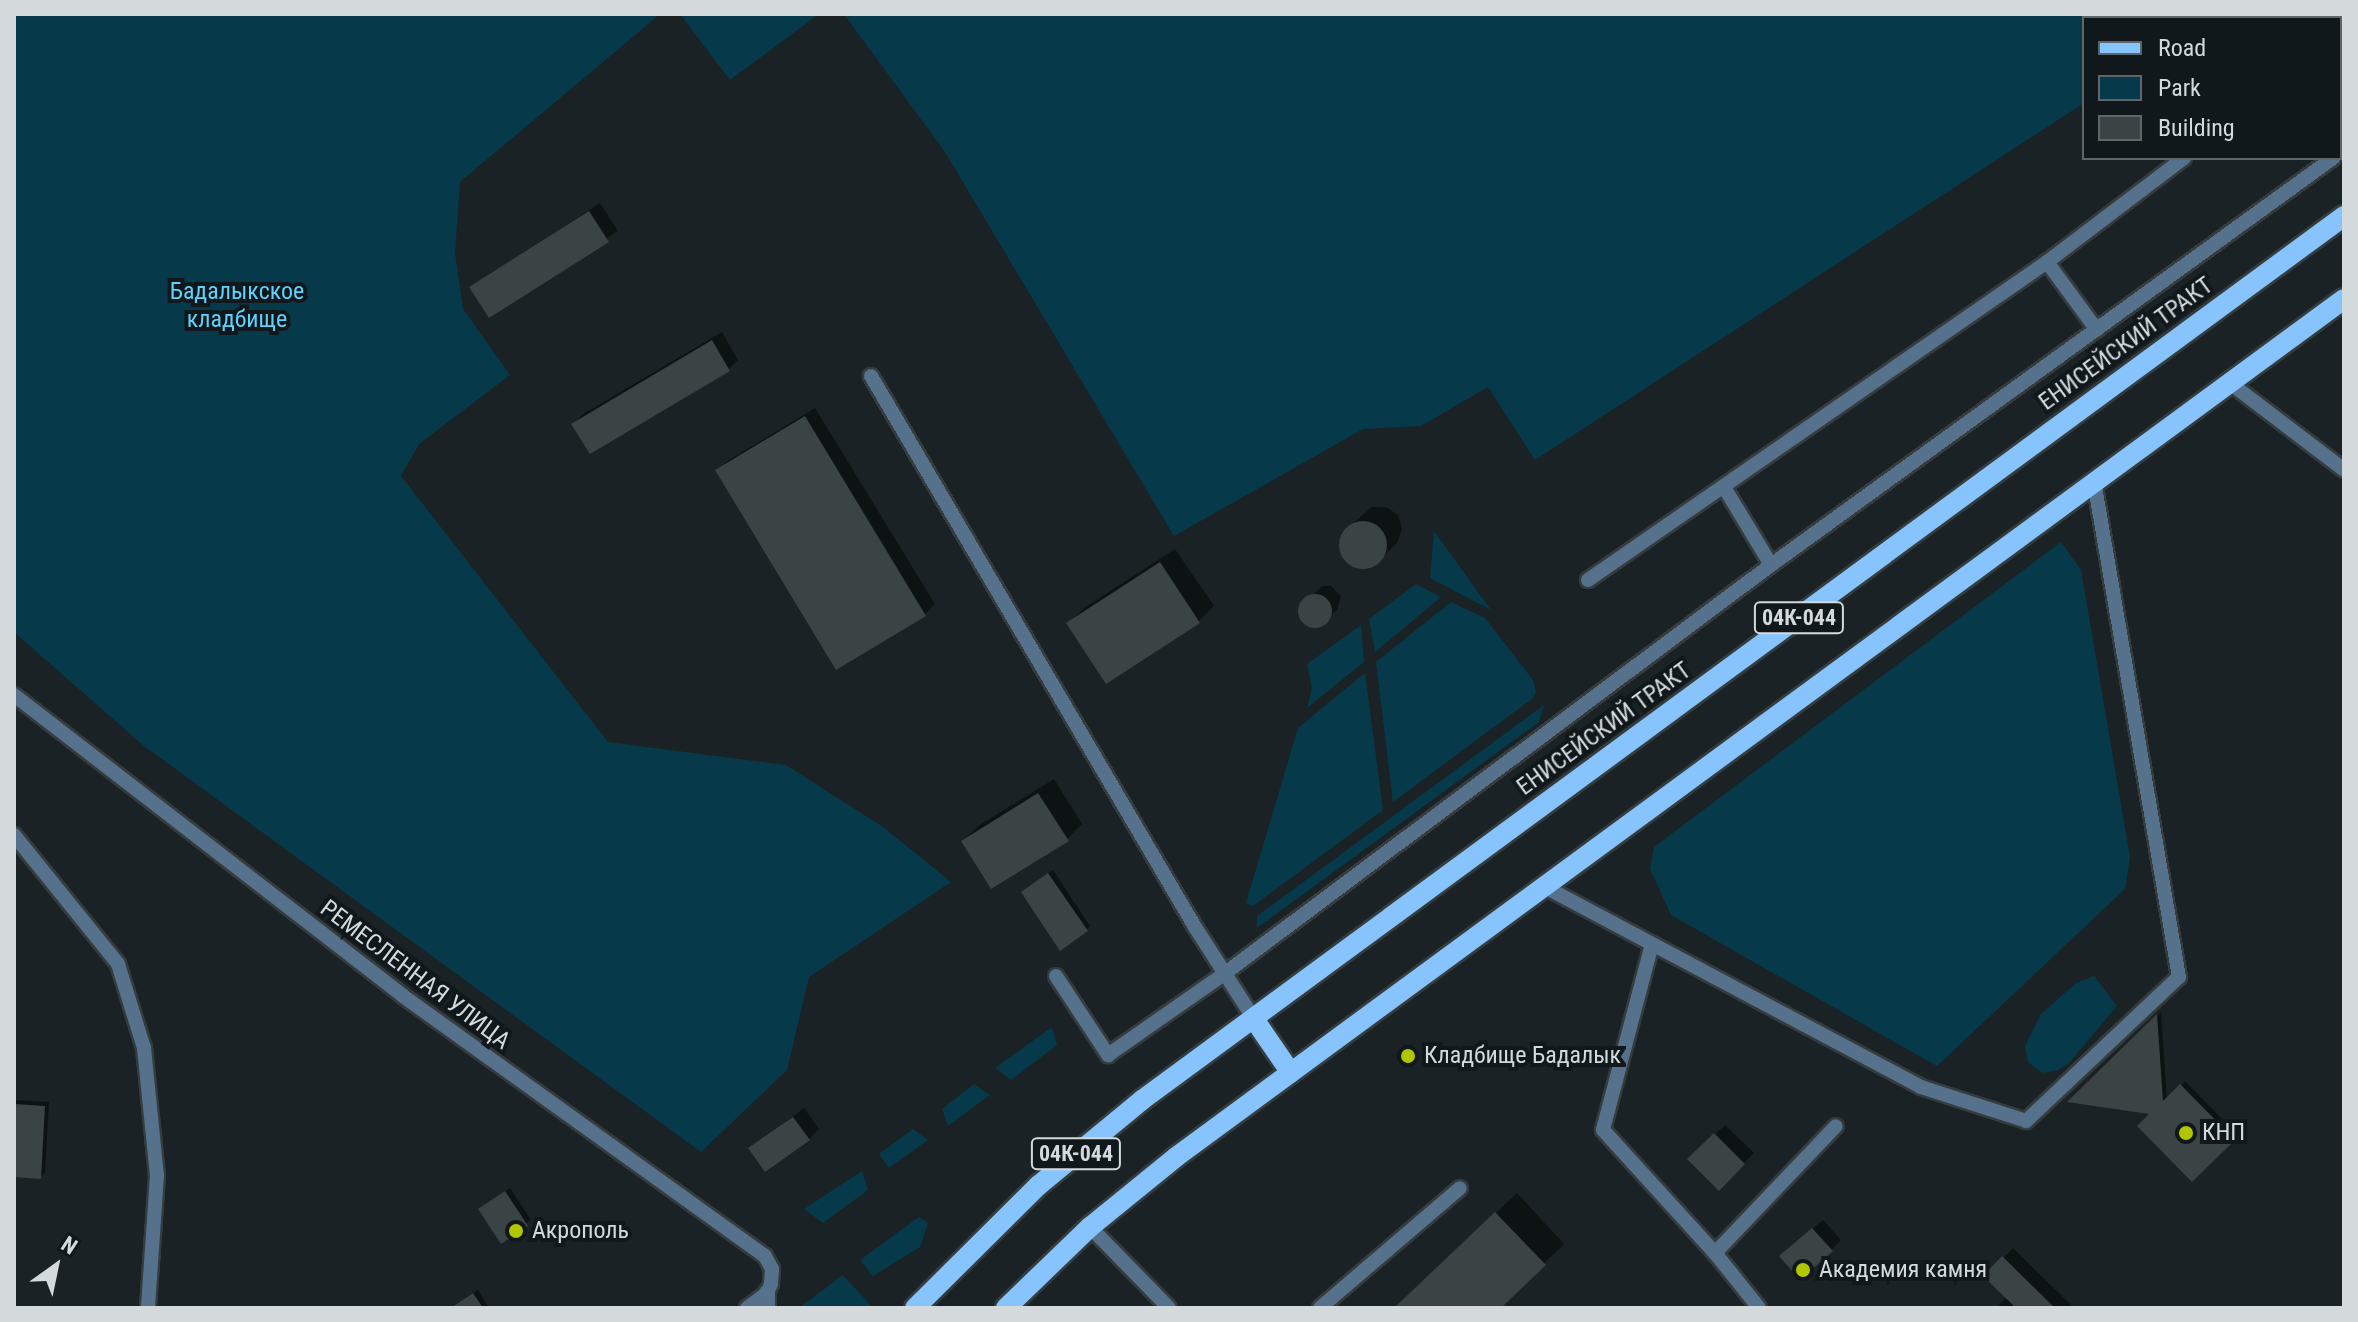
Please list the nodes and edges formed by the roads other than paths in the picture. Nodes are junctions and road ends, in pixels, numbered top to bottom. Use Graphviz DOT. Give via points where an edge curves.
graph roads {
  1 [pos="2181,160"];
  2 [pos="2330,160"];
  3 [pos="2344,216"];
  4 [pos="2047,262"];
  5 [pos="2344,299"];
  6 [pos="2097,330"];
  7 [pos="871,376"];
  8 [pos="2230,383"];
  9 [pos="2344,470"];
  10 [pos="2094,481"];
  11 [pos="1724,487"];
  12 [pos="1771,565"];
  13 [pos="1588,580"];
  14 [pos="14,695"];
  15 [pos="14,835"];
  16 [pos="1547,888"];
  17 [pos="1652,944"];
  18 [pos="1224,974"];
  19 [pos="1056,976"];
  20 [pos="1254,1019"];
  21 [pos="1291,1073"];
  22 [pos="1836,1126"];
  23 [pos="1460,1188"];
  24 [pos="1090,1227"];
  25 [pos="1715,1253"];
  26 [pos="767,1301"];
  27 [pos="148,1308"];
  28 [pos="747,1308"];
  29 [pos="915,1308"];
  30 [pos="1006,1308"];
  31 [pos="1169,1308"];
  32 [pos="1320,1308"];
  33 [pos="1759,1308"];
  1 -- 4 [label="lane"];
  2 -- 6 [label="lane"];
  3 -- 20 [label="main road, ЕНИСЕЙСКИЙ ТРАКТ / 04К-044"];
  4 -- 6 [label="lane"];
  4 -- 11 [label="lane"];
  5 -- 8 [label="main road, 04К-044"];
  6 -- 12 [label="lane"];
  7 -- 18 [label="lane"];
  8 -- 9 [label="lane"];
  8 -- 10 [label="main road, 04К-044"];
  10 -- 16 [label="main road, 04К-044"];
  10 -- 17 [label="lane" via="2179,977 2026,1121 1921,1087"];
  11 -- 12 [label="lane"];
  11 -- 13 [label="lane"];
  12 -- 18 [label="lane"];
  14 -- 26 [label="lane, РЕМЕСЛЕННАЯ УЛИЦА" via="403,996 765,1256 772,1269"];
  15 -- 27 [label="lane" via="118,964 144,1048 157,1175"];
  16 -- 17 [label="lane"];
  16 -- 21 [label="main road, 04К-044"];
  17 -- 25 [label="lane" via="1603,1130"];
  18 -- 19 [label="lane" via="1108,1055"];
  18 -- 20 [label="lane"];
  20 -- 21 [label="main road"];
  20 -- 29 [label="main road, ЕНИСЕЙСКИЙ ТРАКТ / 04К-044" via="1142,1100 1039,1185"];
  21 -- 24 [label="main road, 04К-044"];
  22 -- 25 [label="lane"];
  23 -- 32 [label="lane"];
  24 -- 30 [label="main road, 04К-044"];
  24 -- 31 [label="lane"];
  25 -- 33 [label="lane"];
  26 -- 28 [label="lane"];
}
